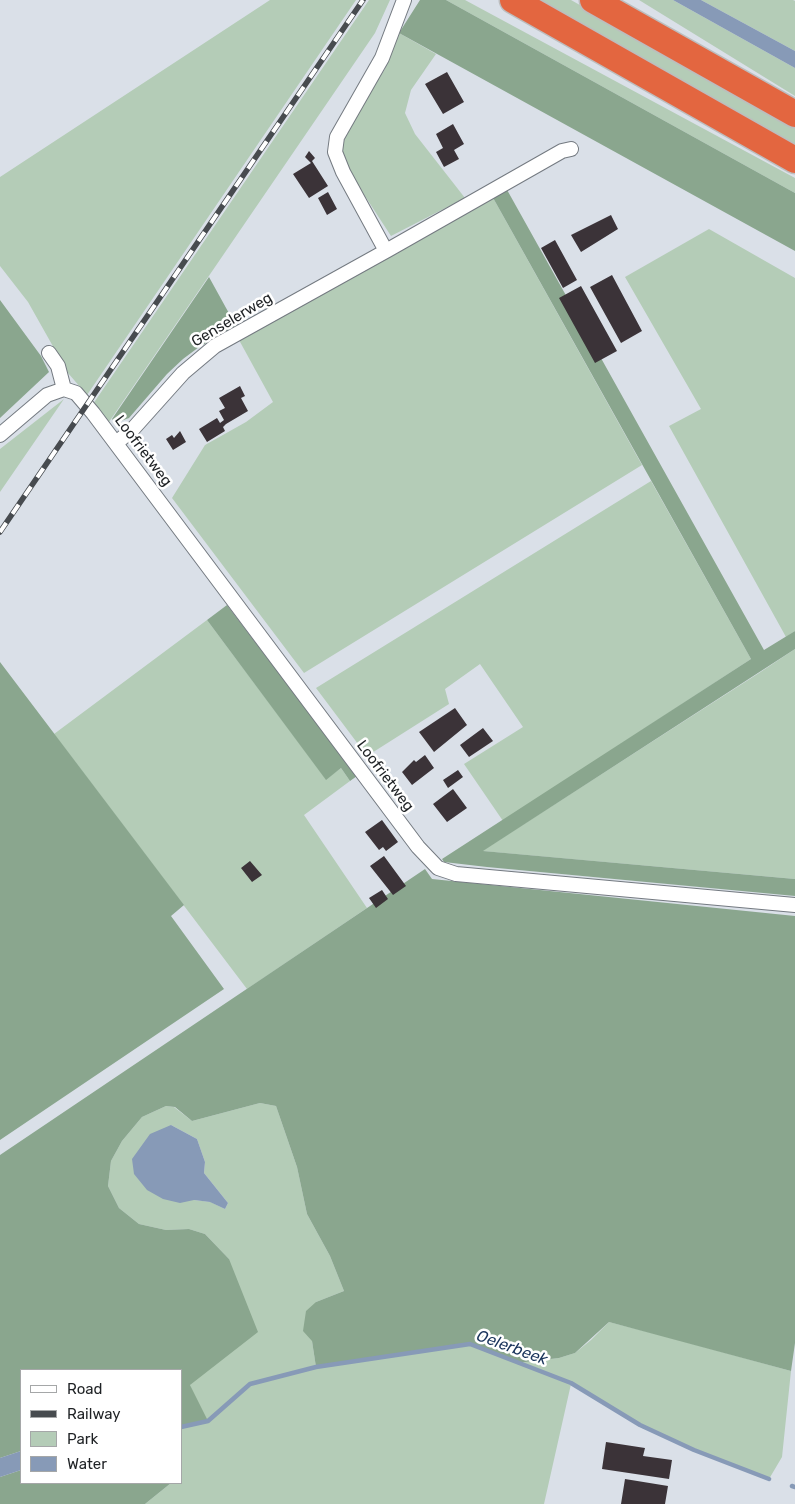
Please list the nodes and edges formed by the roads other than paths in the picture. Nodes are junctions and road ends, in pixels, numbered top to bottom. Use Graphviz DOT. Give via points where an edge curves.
graph roads {
  1 [pos="404,0"];
  2 [pos="513,0"];
  3 [pos="593,0"];
  4 [pos="795,114"];
  5 [pos="571,149"];
  6 [pos="795,160"];
  7 [pos="386,251"];
  8 [pos="48,353"];
  9 [pos="64,389"];
  10 [pos="0,435"];
  11 [pos="116,443"];
  12 [pos="795,905"];
  1 -- 7 [label="street" via="382,58 337,136 336,152 343,172"];
  2 -- 6 [label="highway"];
  3 -- 4 [label="highway"];
  5 -- 7 [label="street, Genselerweg" via="562,151"];
  7 -- 11 [label="street, Genselerweg" via="214,346 183,373 132,430"];
  8 -- 9 [label="street" via="58,366"];
  9 -- 10 [label="street" via="37,402"];
  9 -- 11 [label="street, Loofrietweg" via="76,393"];
  11 -- 12 [label="street, Loofrietweg" via="418,847 438,868 456,874"];
}
